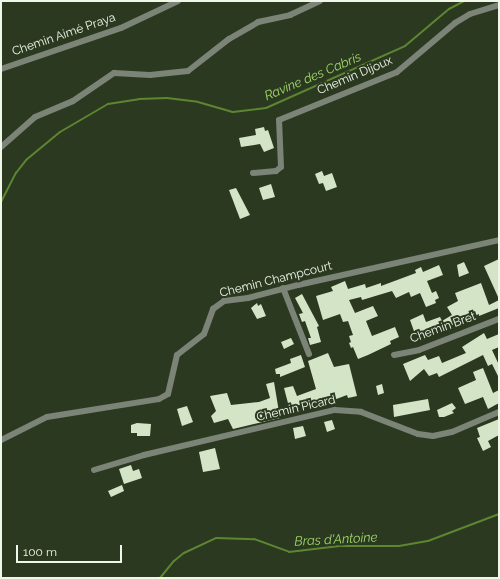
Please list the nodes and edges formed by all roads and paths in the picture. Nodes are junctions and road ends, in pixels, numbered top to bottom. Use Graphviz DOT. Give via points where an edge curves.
graph roads {
  1 [pos="178,1"];
  2 [pos="320,1"];
  3 [pos="499,5"];
  4 [pos="1,69"];
  5 [pos="1,147"];
  6 [pos="253,173"];
  7 [pos="499,240"];
  8 [pos="283,288"];
  9 [pos="499,318"];
  10 [pos="309,354"];
  11 [pos="394,355"];
  12 [pos="499,412"];
  13 [pos="1,440"];
  14 [pos="94,470"];
  1 -- 4 [label="street, Chemin Aimé Praya" via="121,28"];
  2 -- 5 [label="street" via="290,15 258,22 188,71 150,75 114,73 73,101 35,117"];
  3 -- 6 [label="street, Chemin Dijoux" via="470,14 455,23 396,72 279,120 281,167 276,171"];
  7 -- 8 [label="street, Chemin Champcourt"];
  8 -- 10 [label="street"];
  8 -- 13 [label="street, Chemin Champcourt" via="218,304 210,316 204,334 177,355 168,394 159,399 47,417"];
  9 -- 11 [label="street, Chemin Bret" via="419,350"];
  12 -- 14 [label="street, Chemin Picard" via="452,432 433,436 418,434 361,412 335,410 144,455"];
}
